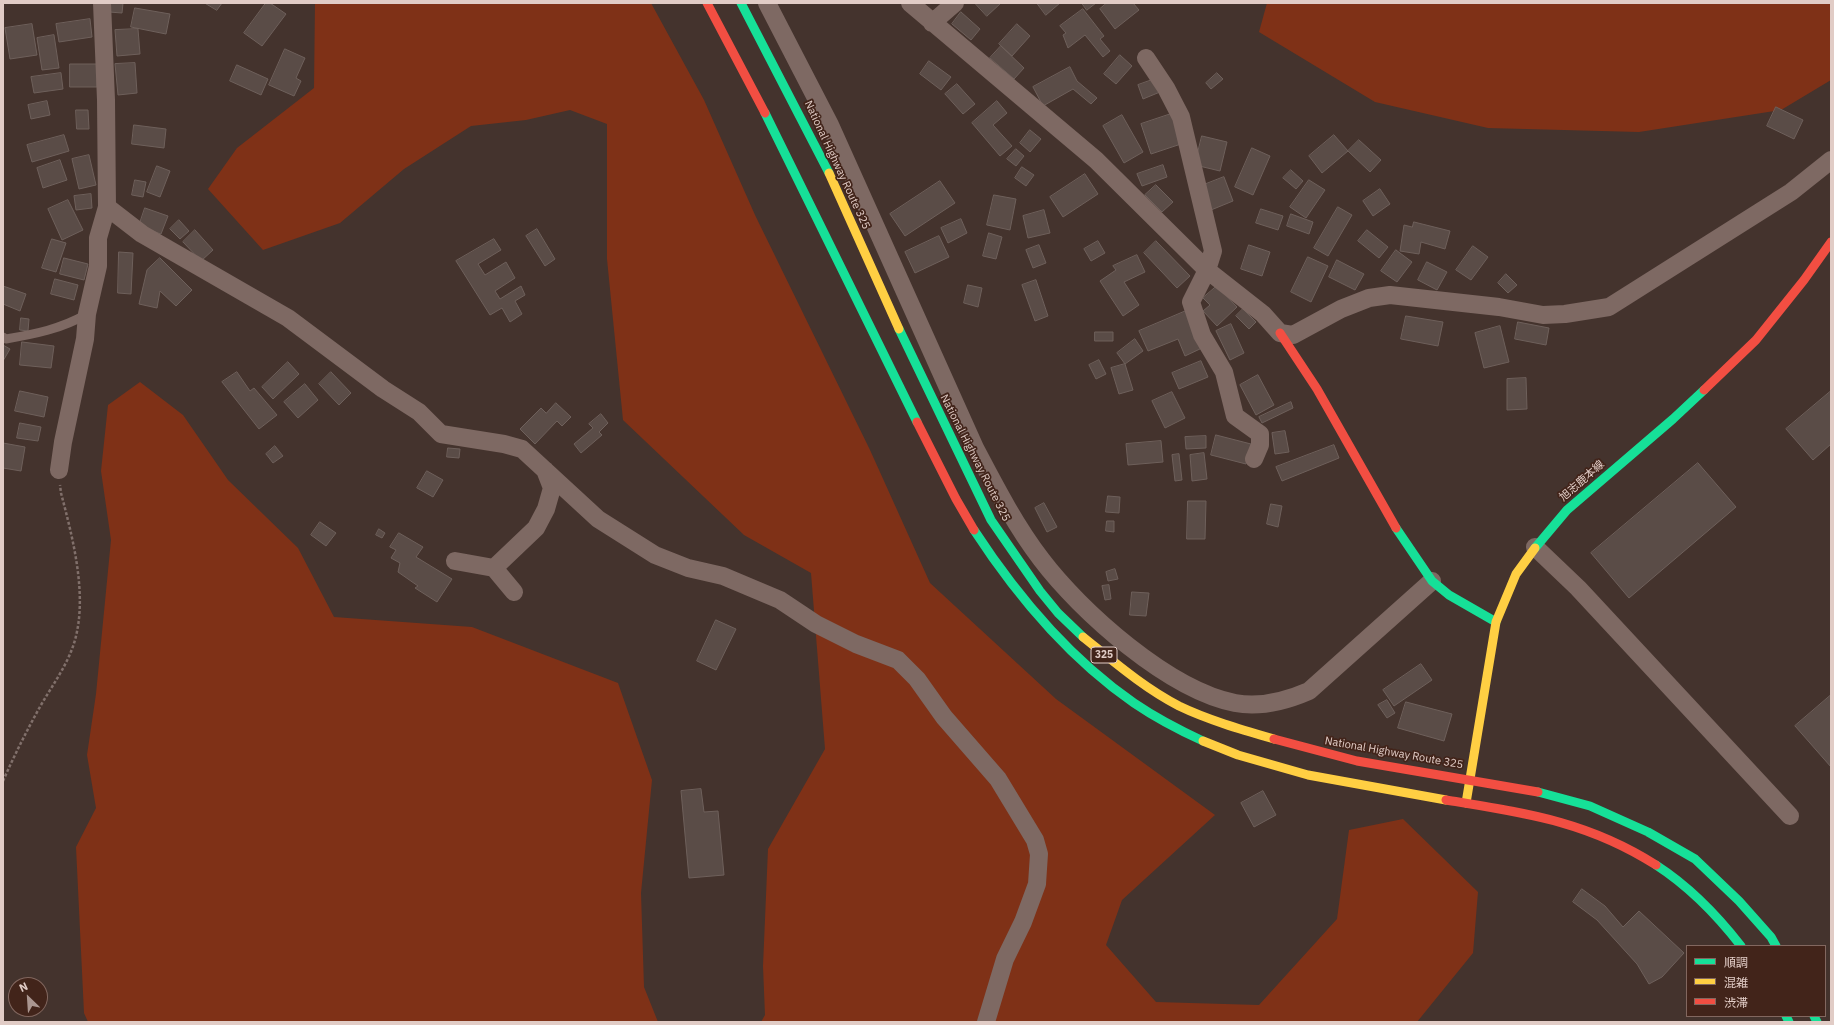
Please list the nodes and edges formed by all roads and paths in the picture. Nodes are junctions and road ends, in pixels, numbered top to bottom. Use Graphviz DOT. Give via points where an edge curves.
graph roads {
  1 [pos="102,3"];
  2 [pos="707,3"];
  3 [pos="742,3"];
  4 [pos="767,3"];
  5 [pos="910,3"];
  6 [pos="955,3"];
  7 [pos="932,23"];
  8 [pos="1146,58"];
  9 [pos="1831,160"];
  10 [pos="107,207"];
  11 [pos="1831,242"];
  12 [pos="1207,270"];
  13 [pos="87,314"];
  14 [pos="1280,334"];
  15 [pos="3,337"];
  16 [pos="1254,459"];
  17 [pos="544,467"];
  18 [pos="59,470"];
  19 [pos="1535,547"];
  20 [pos="455,562"];
  21 [pos="494,568"];
  22 [pos="1432,581"];
  23 [pos="514,592"];
  24 [pos="1496,622"];
  25 [pos="1471,779"];
  26 [pos="3,781"];
  27 [pos="1466,803"];
  28 [pos="1790,816"];
  29 [pos="1740,945"];
  30 [pos="1775,945"];
  31 [pos="986,1022"];
  1 -- 10 [label="street"];
  2 -- 27 [label="main road, 325" via="757,97 968,520 1030,608 1064,644 1103,681 1165,723 1207,744 1294,772"];
  3 -- 25 [label="main road, National Highway Route 325 / 325" via="821,155 911,355 991,520 1058,613 1082,636 1137,680 1179,706 1239,729 1300,747 1357,761"];
  4 -- 22 [label="street" via="830,125 994,485 1042,560 1102,624 1136,652 1176,678 1209,695 1236,703 1262,705 1288,700 1309,691"];
  5 -- 7 [label="street"];
  6 -- 7 [label="street"];
  7 -- 12 [label="street" via="1096,160"];
  8 -- 12 [label="street" via="1181,116 1213,251"];
  9 -- 14 [label="street" via="1791,192 1609,307 1543,315 1499,307 1390,295 1369,298 1341,309 1293,335"];
  10 -- 13 [label="street" via="98,238 98,266"];
  10 -- 17 [label="street" via="142,234 288,318 383,389 419,412 441,434 522,449"];
  11 -- 19 [label="main road, 旭志鹿本線" via="1756,340 1673,419 1567,510"];
  12 -- 14 [label="street" via="1263,314"];
  12 -- 16 [label="street" via="1191,302 1202,336 1224,372 1235,416 1260,434 1260,446"];
  13 -- 15 [label="lane" via="42,333 6,339"];
  13 -- 18 [label="street" via="85,339"];
  14 -- 22 [label="main road" via="1317,389 1388,516"];
  17 -- 21 [label="street" via="552,488 546,510 536,528"];
  17 -- 31 [label="street" via="574,499 598,519 655,555 688,568 723,576 780,600 816,624 856,644 898,660 917,679 944,717 998,779 1035,840 1038,869 1037,884 1023,922 1005,959"];
  18 -- 26 [label="path" via="61,493 73,539 78,578 79,622 72,648 21,740"];
  19 -- 24 [label="main road, 旭志鹿本線" via="1516,574"];
  19 -- 28 [label="street" via="1578,588"];
  20 -- 21 [label="street"];
  21 -- 23 [label="street"];
  22 -- 24 [label="main road" via="1449,595"];
  24 -- 25 [label="main road, 旭志鹿本線"];
  25 -- 27 [label="main road, 旭志鹿本線"];
  25 -- 30 [label="main road, National Highway Route 325 / 325" via="1528,788 1590,806 1648,832 1695,860 1739,901"];
  27 -- 29 [label="main road, 325" via="1566,823 1608,838 1676,877 1725,923"];
}
